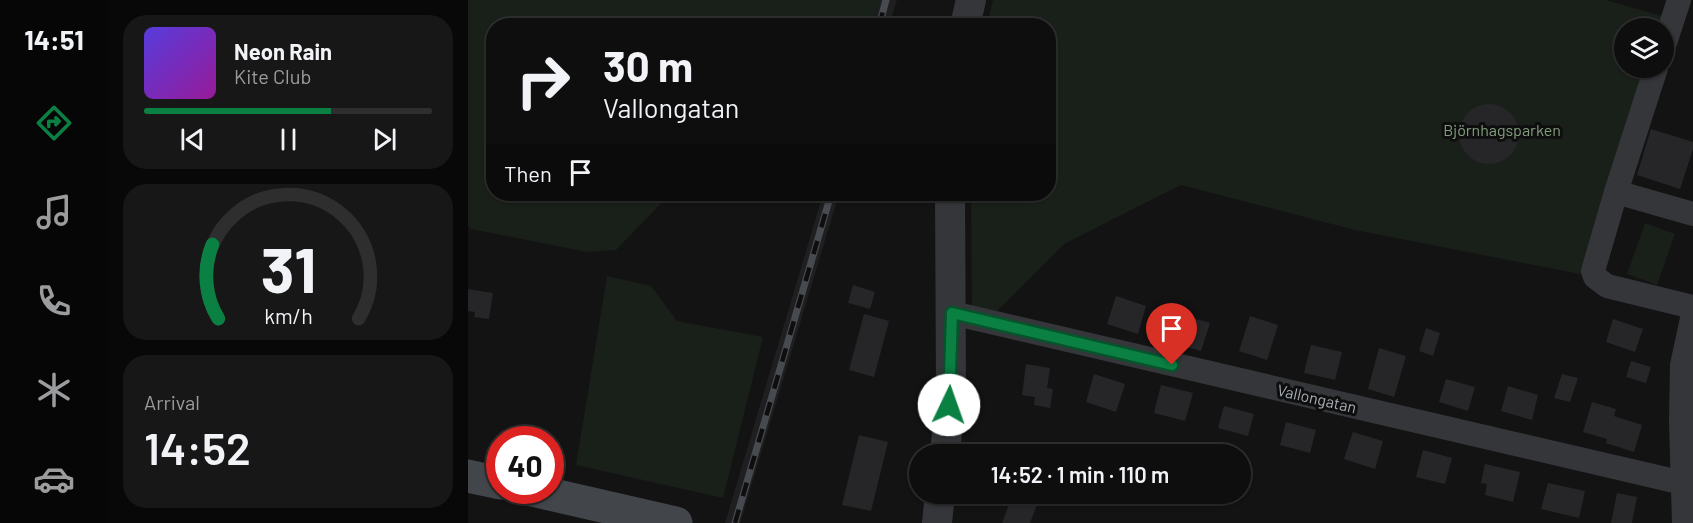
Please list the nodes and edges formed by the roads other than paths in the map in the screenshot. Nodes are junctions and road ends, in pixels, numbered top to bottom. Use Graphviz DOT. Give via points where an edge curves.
graph roads {
  1 [pos="971,0"];
  2 [pos="1679,0"];
  3 [pos="967,18"];
  4 [pos="1673,18"];
  5 [pos="1653,78"];
  6 [pos="1616,192"];
  7 [pos="950,201"];
  8 [pos="1693,214"];
  9 [pos="1693,307"];
  10 [pos="952,313"];
  11 [pos="1693,314"];
  12 [pos="946,444"];
  13 [pos="468,476"];
  14 [pos="486,480"];
  15 [pos="1683,483"];
  16 [pos="564,497"];
  17 [pos="939,504"];
  18 [pos="676,523"];
  19 [pos="937,523"];
  20 [pos="1684,523"];
  1 -- 3 [label="street"];
  2 -- 4 [label="street"];
  5 -- 6 [label="street"];
  6 -- 8 [label="street"];
  6 -- 9 [label="street" via="1595,260 1595,277 1607,286"];
  7 -- 10 [label="street"];
  10 -- 12 [label="street"];
  10 -- 15 [label="street, Vallongatan"];
  11 -- 15 [label="street" via="1682,365"];
  13 -- 14 [label="main road"];
  15 -- 20 [label="street"];
  16 -- 18 [label="main road"];
  17 -- 19 [label="street"];
}
